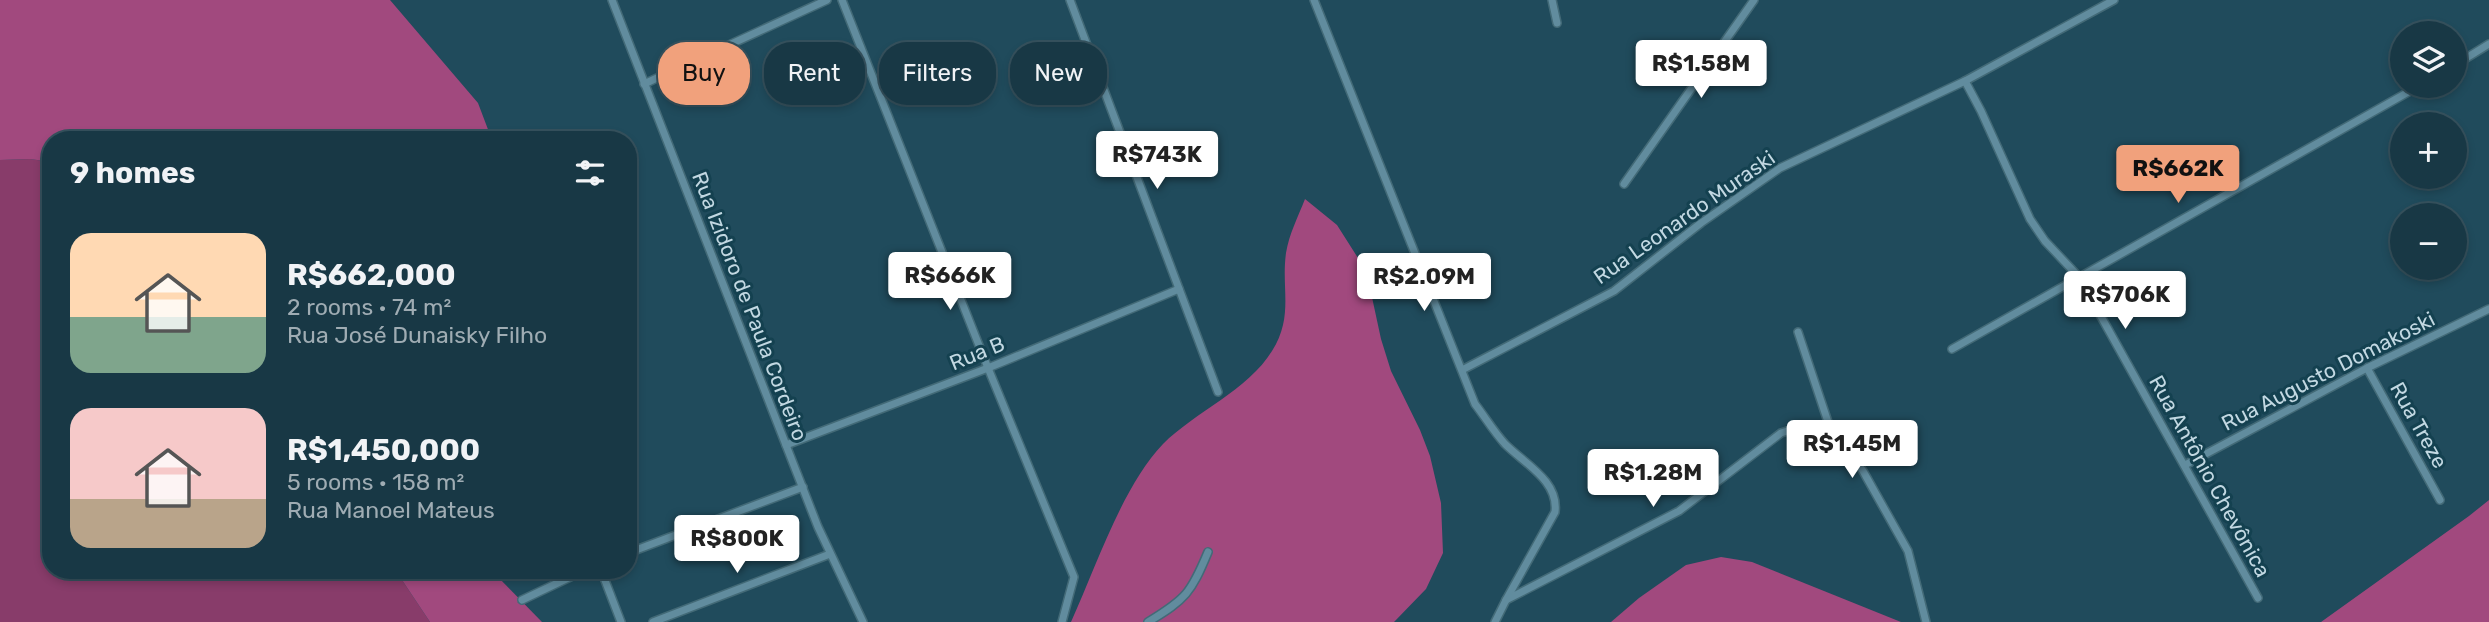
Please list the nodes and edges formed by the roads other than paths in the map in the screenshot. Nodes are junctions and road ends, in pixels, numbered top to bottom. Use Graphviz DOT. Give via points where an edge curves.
graph roads {
  1 [pos="612,0"];
  2 [pos="827,0"];
  3 [pos="842,0"];
  4 [pos="1070,0"];
  5 [pos="1314,0"];
  6 [pos="1552,0"];
  7 [pos="1754,0"];
  8 [pos="2114,0"];
  9 [pos="1557,23"];
  10 [pos="2489,44"];
  11 [pos="2467,58"];
  12 [pos="1965,81"];
  13 [pos="644,84"];
  14 [pos="2398,98"];
  15 [pos="1624,184"];
  16 [pos="2079,277"];
  17 [pos="1179,289"];
  18 [pos="2489,309"];
  19 [pos="1798,332"];
  20 [pos="1952,349"];
  21 [pos="988,368"];
  22 [pos="2367,368"];
  23 [pos="1462,370"];
  24 [pos="1218,392"];
  25 [pos="1829,425"];
  26 [pos="786,445"];
  27 [pos="2185,466"];
  28 [pos="803,487"];
  29 [pos="2440,500"];
  30 [pos="637,550"];
  31 [pos="1208,552"];
  32 [pos="830,554"];
  33 [pos="566,579"];
  34 [pos="604,579"];
  35 [pos="2258,598"];
  36 [pos="522,600"];
  37 [pos="1506,600"];
  38 [pos="621,622"];
  39 [pos="653,622"];
  40 [pos="863,622"];
  41 [pos="1062,622"];
  42 [pos="1148,622"];
  43 [pos="1495,622"];
  44 [pos="1926,622"];
  1 -- 13 [label="street, Rua Izidoro de Paula Cordeiro"];
  2 -- 13 [label="street"];
  3 -- 21 [label="street"];
  4 -- 17 [label="street"];
  5 -- 23 [label="street"];
  6 -- 9 [label="street"];
  7 -- 15 [label="street"];
  8 -- 12 [label="street, Rua Leonardo Muraski"];
  10 -- 11 [label="street"];
  12 -- 16 [label="street, Rua Antônio Chevônica" via="2030,219"];
  12 -- 23 [label="street, Rua Leonardo Muraski" via="1780,168 1614,291"];
  13 -- 26 [label="street, Rua Izidoro de Paula Cordeiro"];
  14 -- 16 [label="street"];
  16 -- 20 [label="street"];
  16 -- 27 [label="street, Rua Antônio Chevônica"];
  17 -- 21 [label="street, Rua B"];
  17 -- 24 [label="street"];
  18 -- 22 [label="street, Rua Augusto Domakoski"];
  19 -- 25 [label="street"];
  21 -- 26 [label="street, Rua B"];
  21 -- 41 [label="street" via="1074,577"];
  22 -- 27 [label="street, Rua Augusto Domakoski"];
  22 -- 29 [label="street, Rua Treze"];
  23 -- 37 [label="street" via="1475,404 1504,443 1546,481 1557,498 1555,512"];
  25 -- 37 [label="street" via="1806,425 1781,433 1679,512"];
  25 -- 44 [label="street" via="1863,471 1908,551"];
  26 -- 28 [label="street, Rua Izidoro de Paula Cordeiro"];
  27 -- 35 [label="street, Rua Antônio Chevônica"];
  28 -- 30 [label="street"];
  28 -- 32 [label="street, Rua Izidoro de Paula Cordeiro"];
  31 -- 42 [label="street" via="1195,585 1176,605"];
  32 -- 39 [label="street"];
  32 -- 40 [label="street, Rua Izidoro de Paula Cordeiro"];
  33 -- 36 [label="street"];
  34 -- 38 [label="street"];
  37 -- 43 [label="street"];
}
